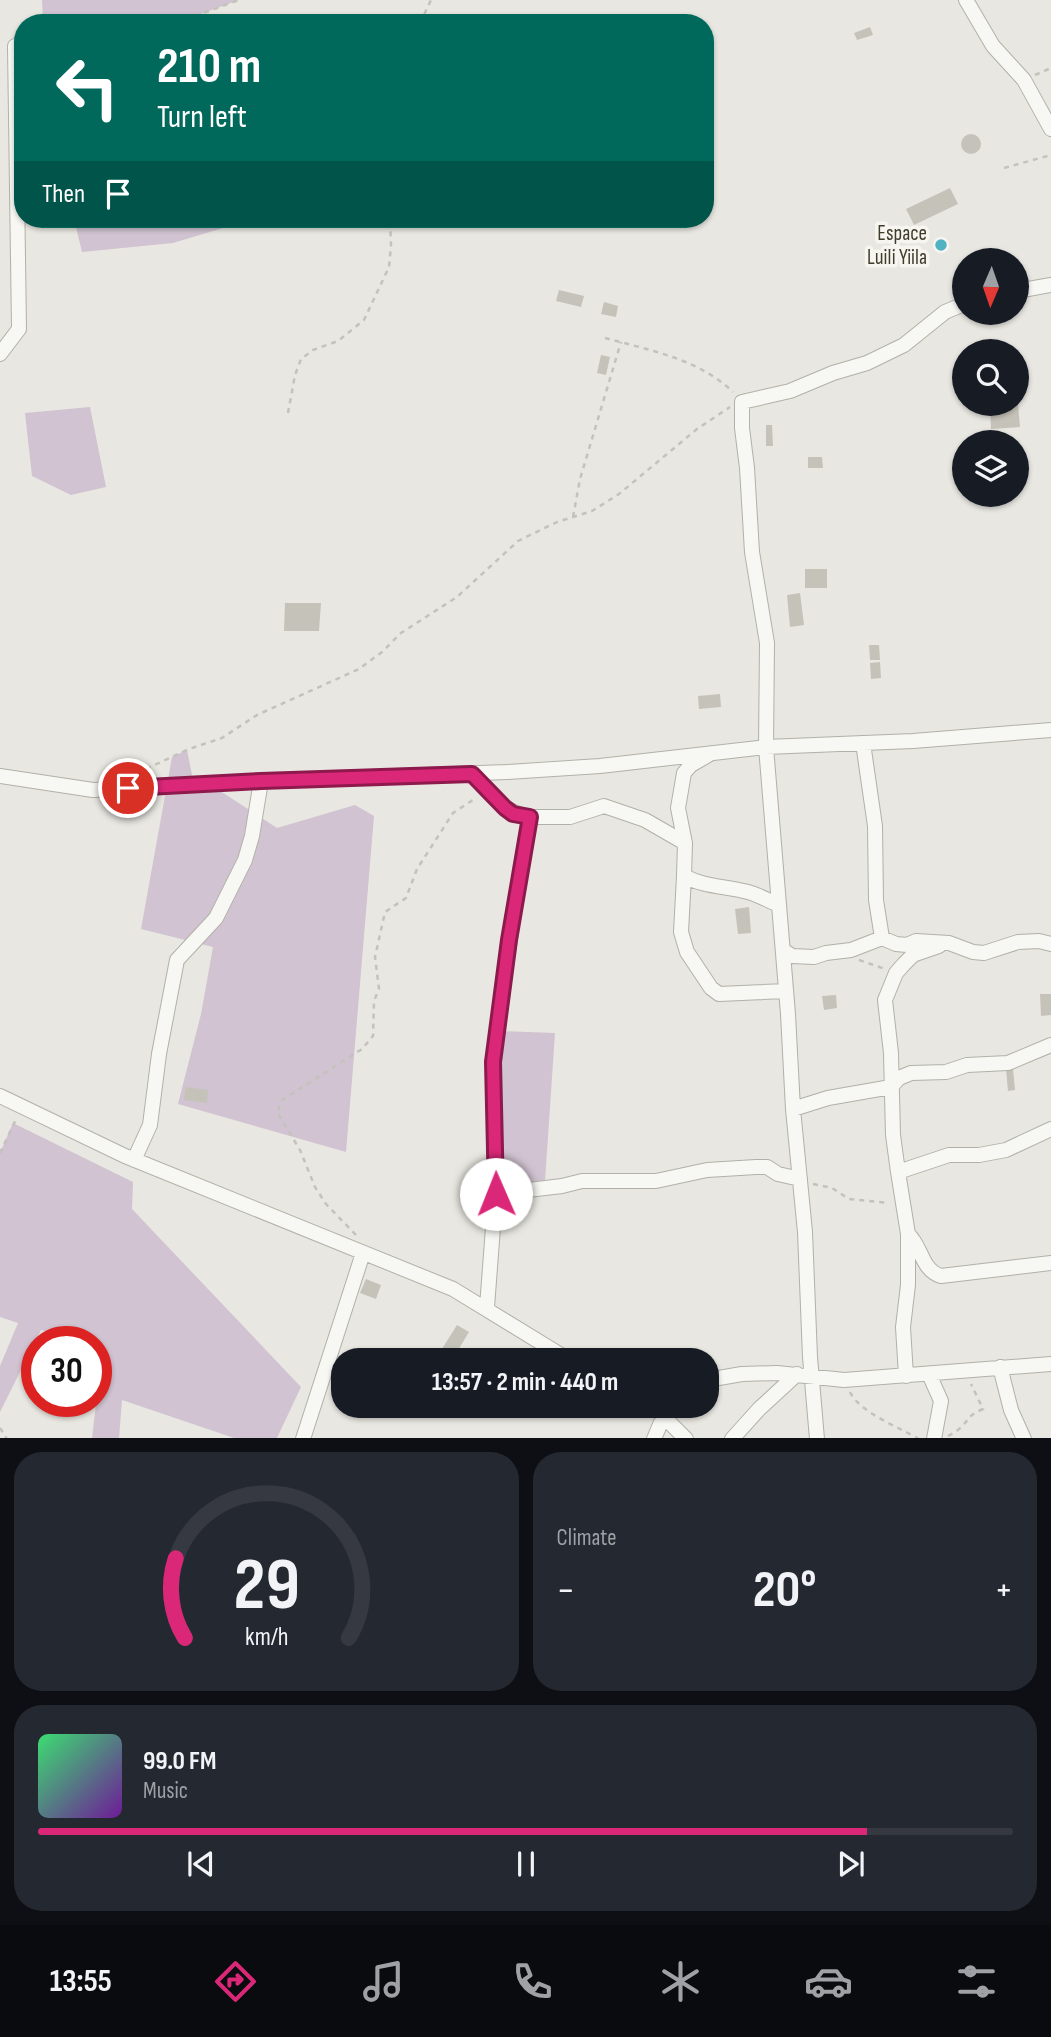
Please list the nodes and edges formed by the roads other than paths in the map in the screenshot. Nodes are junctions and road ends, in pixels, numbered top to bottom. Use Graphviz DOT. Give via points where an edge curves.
graph roads {
  1 [pos="966,0"];
  2 [pos="1051,129"];
  3 [pos="18,228"];
  4 [pos="1051,285"];
  5 [pos="1029,290"];
  6 [pos="952,309"];
  7 [pos="0,354"];
  8 [pos="1051,730"];
  9 [pos="863,743"];
  10 [pos="766,747"];
  11 [pos="715,751"];
  12 [pos="472,774"];
  13 [pos="0,776"];
  14 [pos="261,781"];
  15 [pos="530,817"];
  16 [pos="685,843"];
  17 [pos="684,876"];
  18 [pos="779,905"];
  19 [pos="881,938"];
  20 [pos="946,942"];
  21 [pos="1051,944"];
  22 [pos="783,950"];
  23 [pos="786,991"];
  24 [pos="1051,1045"];
  25 [pos="891,1087"];
  26 [pos="0,1096"];
  27 [pos="793,1109"];
  28 [pos="1051,1129"];
  29 [pos="134,1160"];
  30 [pos="898,1172"];
  31 [pos="800,1180"];
  32 [pos="496,1194"];
  33 [pos="908,1234"];
  34 [pos="362,1247"];
  35 [pos="1051,1263"];
  36 [pos="487,1307"];
  37 [pos="550,1348"];
  38 [pos="1051,1364"];
  39 [pos="1000,1367"];
  40 [pos="804,1374"];
  41 [pos="929,1374"];
  42 [pos="906,1376"];
  43 [pos="719,1378"];
  44 [pos="663,1418"];
  45 [pos="667,1418"];
  46 [pos="303,1438"];
  47 [pos="654,1438"];
  48 [pos="686,1438"];
  49 [pos="732,1438"];
  50 [pos="817,1438"];
  51 [pos="934,1438"];
  52 [pos="1024,1438"];
  1 -- 2 [label="street" via="993,46 1024,80"];
  3 -- 7 [label="street" via="19,329"];
  4 -- 5 [label="street"];
  6 -- 10 [label="street" via="904,345 867,363 790,391 742,402 752,552 767,643"];
  8 -- 9 [label="street"];
  9 -- 10 [label="street"];
  9 -- 19 [label="street" via="875,826"];
  10 -- 11 [label="street"];
  10 -- 18 [label="street"];
  11 -- 12 [label="street" via="600,766"];
  11 -- 16 [label="street" via="684,773 678,817"];
  12 -- 14 [label="street"];
  12 -- 15 [label="street" via="513,814"];
  13 -- 14 [label="street" via="93,790"];
  14 -- 29 [label="street" via="246,860 216,918 177,960 150,1125"];
  15 -- 16 [label="street" via="570,817 604,806 645,820"];
  15 -- 32 [label="street" via="493,1062"];
  16 -- 17 [label="street"];
  17 -- 18 [label="street" via="699,884 749,892"];
  17 -- 23 [label="street" via="681,932 687,952 711,988 719,993"];
  18 -- 22 [label="street"];
  19 -- 20 [label="street" via="907,945"];
  19 -- 22 [label="street" via="839,953 800,957"];
  20 -- 21 [label="street" via="984,953 1018,942"];
  20 -- 25 [label="street" via="913,955 896,973 885,1000"];
  22 -- 23 [label="street"];
  23 -- 27 [label="street"];
  24 -- 25 [label="street" via="1008,1063 911,1073"];
  25 -- 27 [label="street"];
  25 -- 30 [label="street"];
  26 -- 29 [label="street"];
  27 -- 31 [label="street"];
  28 -- 30 [label="street" via="1006,1150 949,1155"];
  29 -- 34 [label="street"];
  30 -- 33 [label="street"];
  31 -- 32 [label="street" via="756,1167 707,1170 656,1181 582,1181"];
  31 -- 40 [label="street" via="805,1232"];
  32 -- 36 [label="street"];
  33 -- 35 [label="street" via="932,1273 941,1276"];
  33 -- 42 [label="street" via="902,1338"];
  34 -- 36 [label="street"];
  34 -- 46 [label="street"];
  36 -- 37 [label="street"];
  38 -- 39 [label="street"];
  39 -- 41 [label="street"];
  39 -- 52 [label="street"];
  40 -- 42 [label="street" via="844,1380"];
  40 -- 43 [label="street"];
  40 -- 49 [label="street" via="759,1409"];
  40 -- 50 [label="street"];
  41 -- 42 [label="street"];
  41 -- 51 [label="street" via="941,1401"];
  44 -- 47 [label="street"];
  45 -- 48 [label="street"];
}
